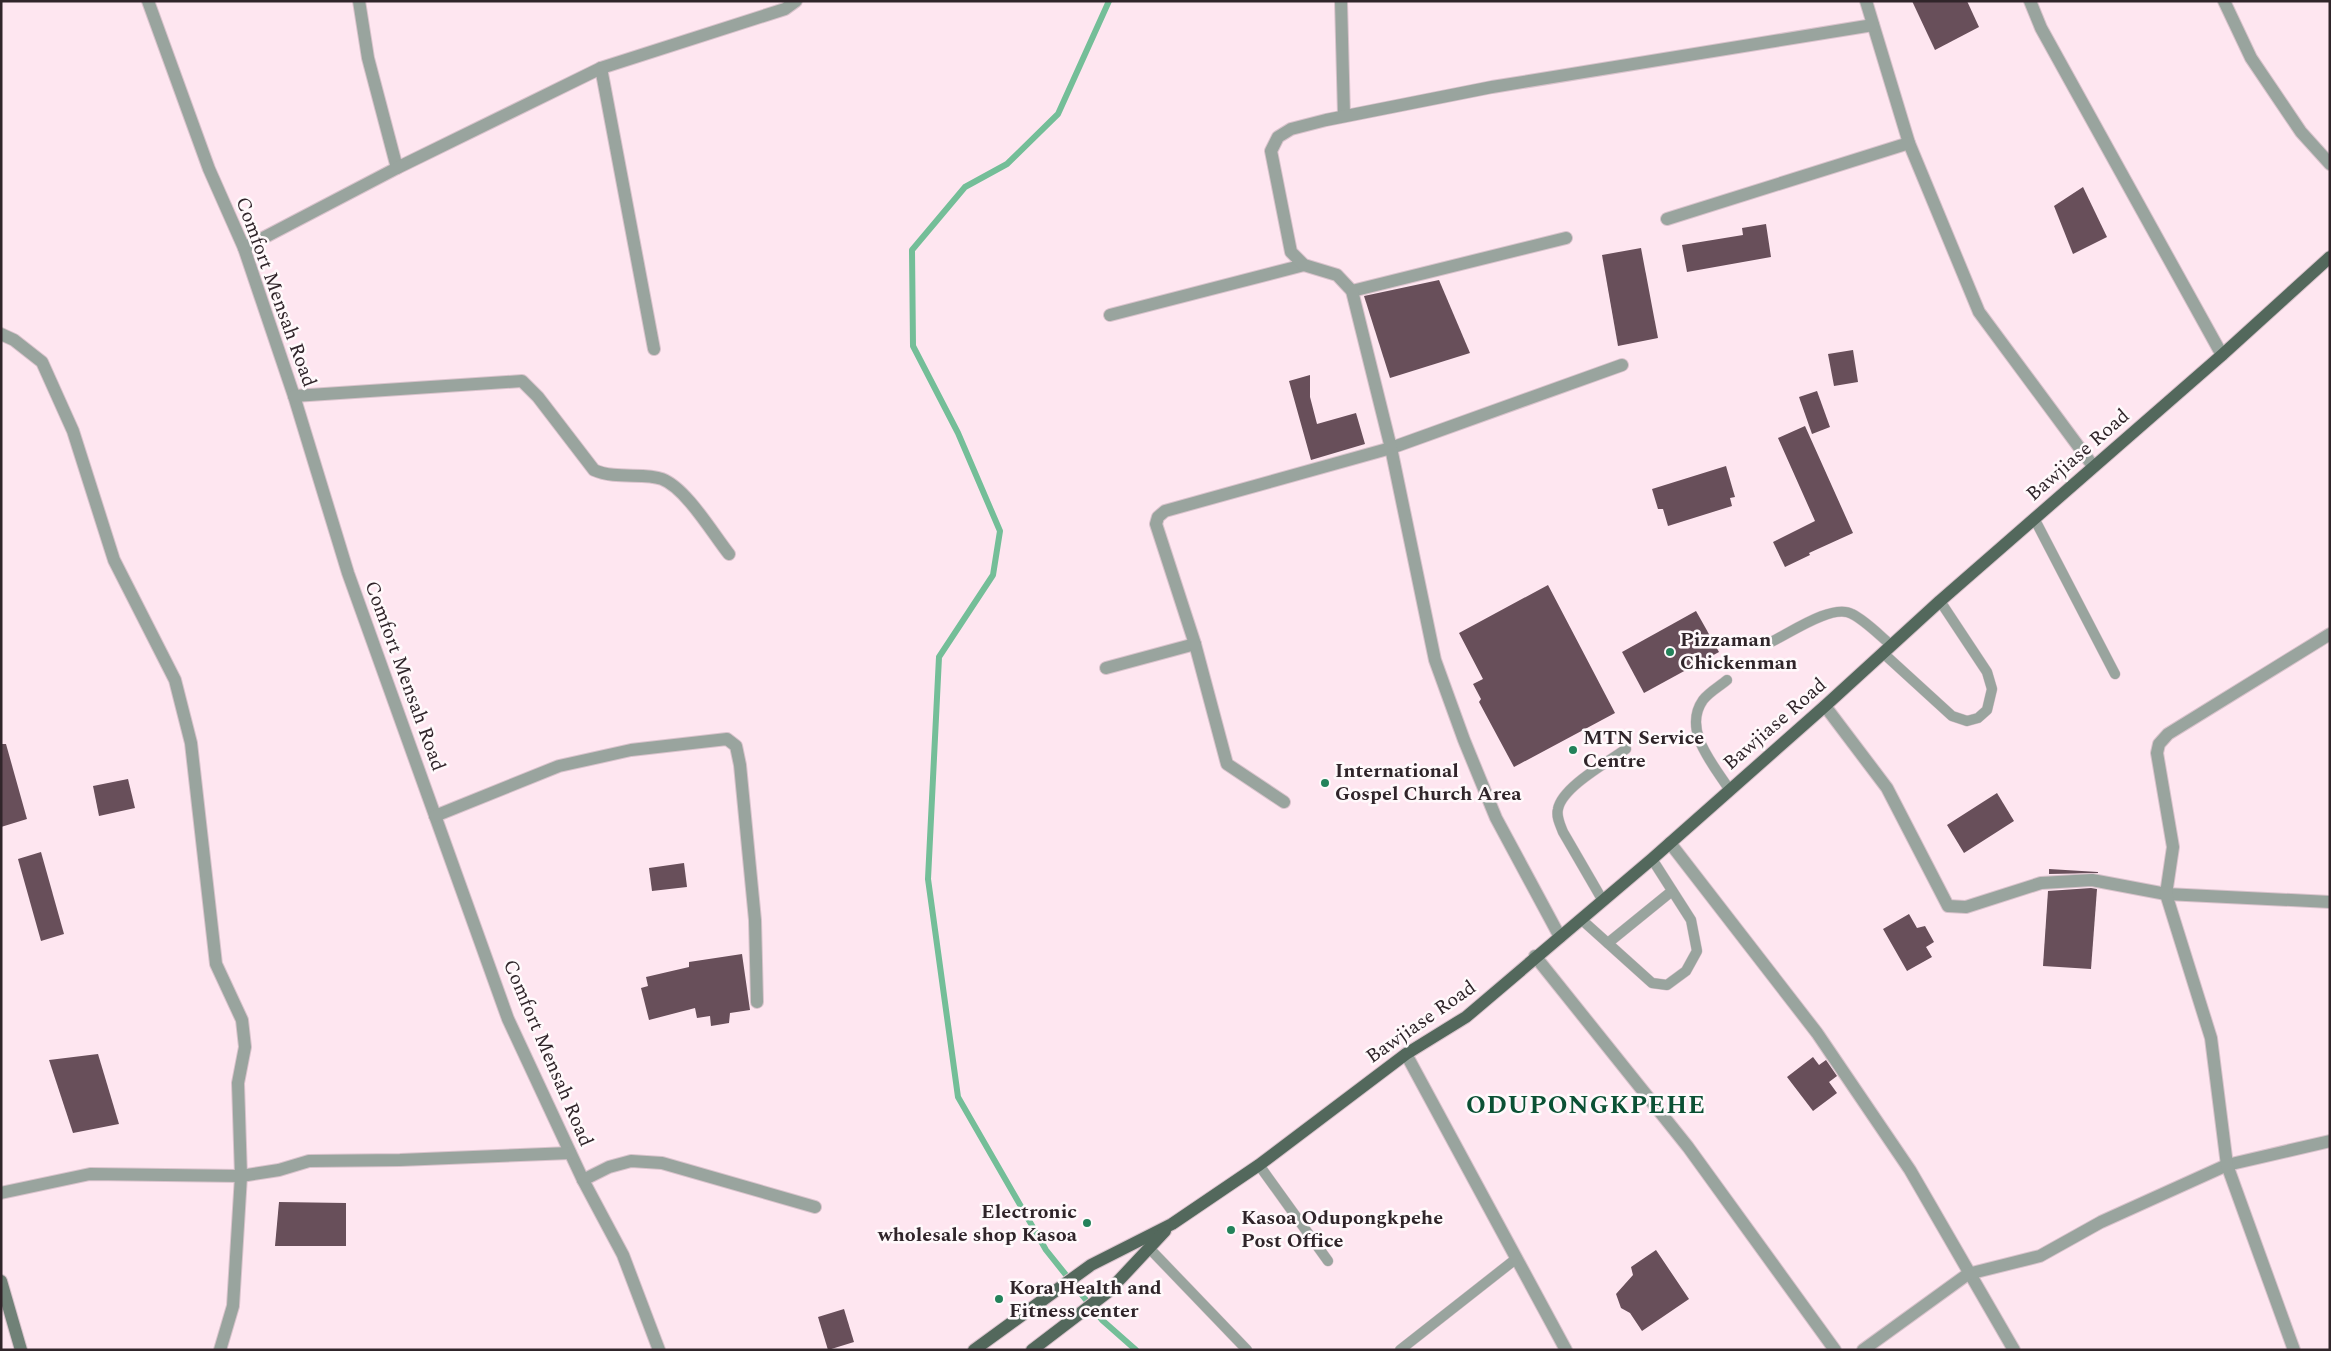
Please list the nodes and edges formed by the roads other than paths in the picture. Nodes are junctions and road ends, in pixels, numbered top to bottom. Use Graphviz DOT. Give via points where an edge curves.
graph roads {
  1 [pos="148,1"];
  2 [pos="359,1"];
  3 [pos="796,1"];
  4 [pos="1341,1"];
  5 [pos="1866,1"];
  6 [pos="2030,1"];
  7 [pos="2224,1"];
  8 [pos="1873,25"];
  9 [pos="601,68"];
  10 [pos="1344,116"];
  11 [pos="1909,143"];
  12 [pos="2330,164"];
  13 [pos="397,168"];
  14 [pos="1667,219"];
  15 [pos="1566,238"];
  16 [pos="244,248"];
  17 [pos="2330,257"];
  18 [pos="1304,265"];
  19 [pos="1352,291"];
  20 [pos="1110,314"];
  21 [pos="1,334"];
  22 [pos="654,349"];
  23 [pos="2222,355"];
  24 [pos="1622,365"];
  25 [pos="294,396"];
  26 [pos="1391,448"];
  27 [pos="2093,466"];
  28 [pos="2034,518"];
  29 [pos="729,554"];
  30 [pos="1940,600"];
  31 [pos="2330,634"];
  32 [pos="1771,642"];
  33 [pos="1195,644"];
  34 [pos="1887,649"];
  35 [pos="1106,668"];
  36 [pos="2115,674"];
  37 [pos="1727,680"];
  38 [pos="1825,706"];
  39 [pos="1626,749"];
  40 [pos="1728,789"];
  41 [pos="1284,802"];
  42 [pos="435,816"];
  43 [pos="1670,843"];
  44 [pos="1652,859"];
  45 [pos="1672,891"];
  46 [pos="2166,894"];
  47 [pos="1603,901"];
  48 [pos="2330,902"];
  49 [pos="1582,920"];
  50 [pos="1560,937"];
  51 [pos="1608,943"];
  52 [pos="1535,956"];
  53 [pos="758,1002"];
  54 [pos="1406,1054"];
  55 [pos="2330,1141"];
  56 [pos="570,1153"];
  57 [pos="1259,1165"];
  58 [pos="2227,1165"];
  59 [pos="241,1176"];
  60 [pos="583,1180"];
  61 [pos="1,1193"];
  62 [pos="815,1207"];
  63 [pos="1172,1224"];
  64 [pos="1149,1248"];
  65 [pos="1517,1258"];
  66 [pos="1328,1260"];
  67 [pos="1968,1274"];
  68 [pos="1,1281"];
  69 [pos="21,1350"];
  70 [pos="220,1350"];
  71 [pos="659,1350"];
  72 [pos="974,1350"];
  73 [pos="1032,1350"];
  74 [pos="1247,1350"];
  75 [pos="1400,1350"];
  76 [pos="1566,1350"];
  77 [pos="1835,1350"];
  78 [pos="1863,1350"];
  79 [pos="2014,1350"];
  80 [pos="2294,1350"];
  1 -- 16 [label="street, Comfort Mensah Road" via="209,169"];
  2 -- 13 [label="street" via="368,58"];
  3 -- 9 [label="street" via="785,9"];
  4 -- 10 [label="street"];
  5 -- 8 [label="street"];
  6 -- 23 [label="street" via="2041,28"];
  7 -- 12 [label="street" via="2251,58 2301,132"];
  8 -- 10 [label="street" via="1492,86"];
  8 -- 11 [label="street"];
  9 -- 13 [label="street"];
  9 -- 22 [label="street"];
  10 -- 18 [label="street" via="1291,129 1278,137 1271,151 1290,252"];
  11 -- 14 [label="street"];
  11 -- 27 [label="street" via="1979,312"];
  13 -- 16 [label="street"];
  15 -- 19 [label="street"];
  16 -- 25 [label="street, Comfort Mensah Road"];
  17 -- 23 [label="main road, Bawjiase Road"];
  18 -- 19 [label="street" via="1337,275"];
  18 -- 20 [label="street"];
  19 -- 26 [label="street"];
  21 -- 59 [label="street" via="42,362 73,431 114,560 175,680 191,743 216,964 242,1020 245,1046 238,1083"];
  23 -- 27 [label="main road, Bawjiase Road"];
  24 -- 26 [label="street"];
  25 -- 29 [label="street" via="522,381 594,470 604,474 662,479 680,491"];
  25 -- 42 [label="street, Comfort Mensah Road" via="348,573"];
  26 -- 33 [label="street" via="1165,511 1158,517 1156,524"];
  26 -- 50 [label="street" via="1435,660 1496,818"];
  27 -- 28 [label="main road, Bawjiase Road"];
  28 -- 30 [label="main road, Bawjiase Road"];
  28 -- 36 [label="lane"];
  30 -- 34 [label="main road, Bawjiase Road"];
  30 -- 34 [label="lane" via="1987,672 1992,689 1987,710 1978,718 1967,721 1952,716"];
  31 -- 46 [label="street" via="2168,734 2158,744 2173,847"];
  32 -- 34 [label="lane" via="1831,612 1842,610 1852,614"];
  33 -- 35 [label="street"];
  33 -- 41 [label="street" via="1227,764"];
  34 -- 38 [label="main road, Bawjiase Road"];
  37 -- 40 [label="lane" via="1704,700 1696,716 1695,729"];
  38 -- 40 [label="main road, Bawjiase Road"];
  38 -- 46 [label="street" via="1886,788 1948,906 1966,907 2041,883 2092,880"];
  39 -- 47 [label="lane" via="1572,788 1558,807 1558,821 1563,832"];
  40 -- 43 [label="main road, Bawjiase Road"];
  42 -- 53 [label="street" via="559,766 631,750 727,739 736,746 740,765"];
  42 -- 56 [label="street, Comfort Mensah Road" via="508,1018"];
  43 -- 44 [label="main road, Bawjiase Road"];
  43 -- 67 [label="street" via="1817,1033 1910,1170"];
  44 -- 45 [label="lane"];
  44 -- 47 [label="main road, Bawjiase Road"];
  45 -- 51 [label="lane"];
  45 -- 51 [label="lane" via="1691,920 1697,951 1686,971 1666,985 1652,983"];
  46 -- 48 [label="street"];
  46 -- 58 [label="street" via="2211,1038"];
  47 -- 49 [label="main road, Bawjiase Road"];
  49 -- 50 [label="main road, Bawjiase Road"];
  49 -- 51 [label="lane"];
  50 -- 52 [label="main road, Bawjiase Road"];
  52 -- 54 [label="main road, Bawjiase Road" via="1466,1017"];
  52 -- 77 [label="street" via="1688,1147"];
  54 -- 57 [label="main road, Bawjiase Road"];
  54 -- 65 [label="street"];
  55 -- 58 [label="street"];
  56 -- 59 [label="street" via="309,1160 279,1170"];
  56 -- 60 [label="street, Comfort Mensah Road"];
  57 -- 63 [label="main road, Bawjiase Road"];
  57 -- 66 [label="lane"];
  58 -- 67 [label="street" via="2101,1222 2040,1256"];
  58 -- 80 [label="street"];
  59 -- 61 [label="street" via="90,1174"];
  59 -- 70 [label="street" via="233,1306"];
  60 -- 62 [label="street" via="609,1167 631,1161 662,1163"];
  60 -- 71 [label="street, Comfort Mensah Road" via="623,1255"];
  63 -- 64 [label="main road, Bawjiase Road"];
  63 -- 72 [label="main road, Bawjiase Road" via="1091,1265"];
  64 -- 73 [label="main road, Bawjiase Road" via="1108,1292"];
  64 -- 74 [label="lane"];
  65 -- 75 [label="lane"];
  65 -- 76 [label="street"];
  67 -- 78 [label="street"];
  67 -- 79 [label="street"];
  68 -- 69 [label="main road"];
}
